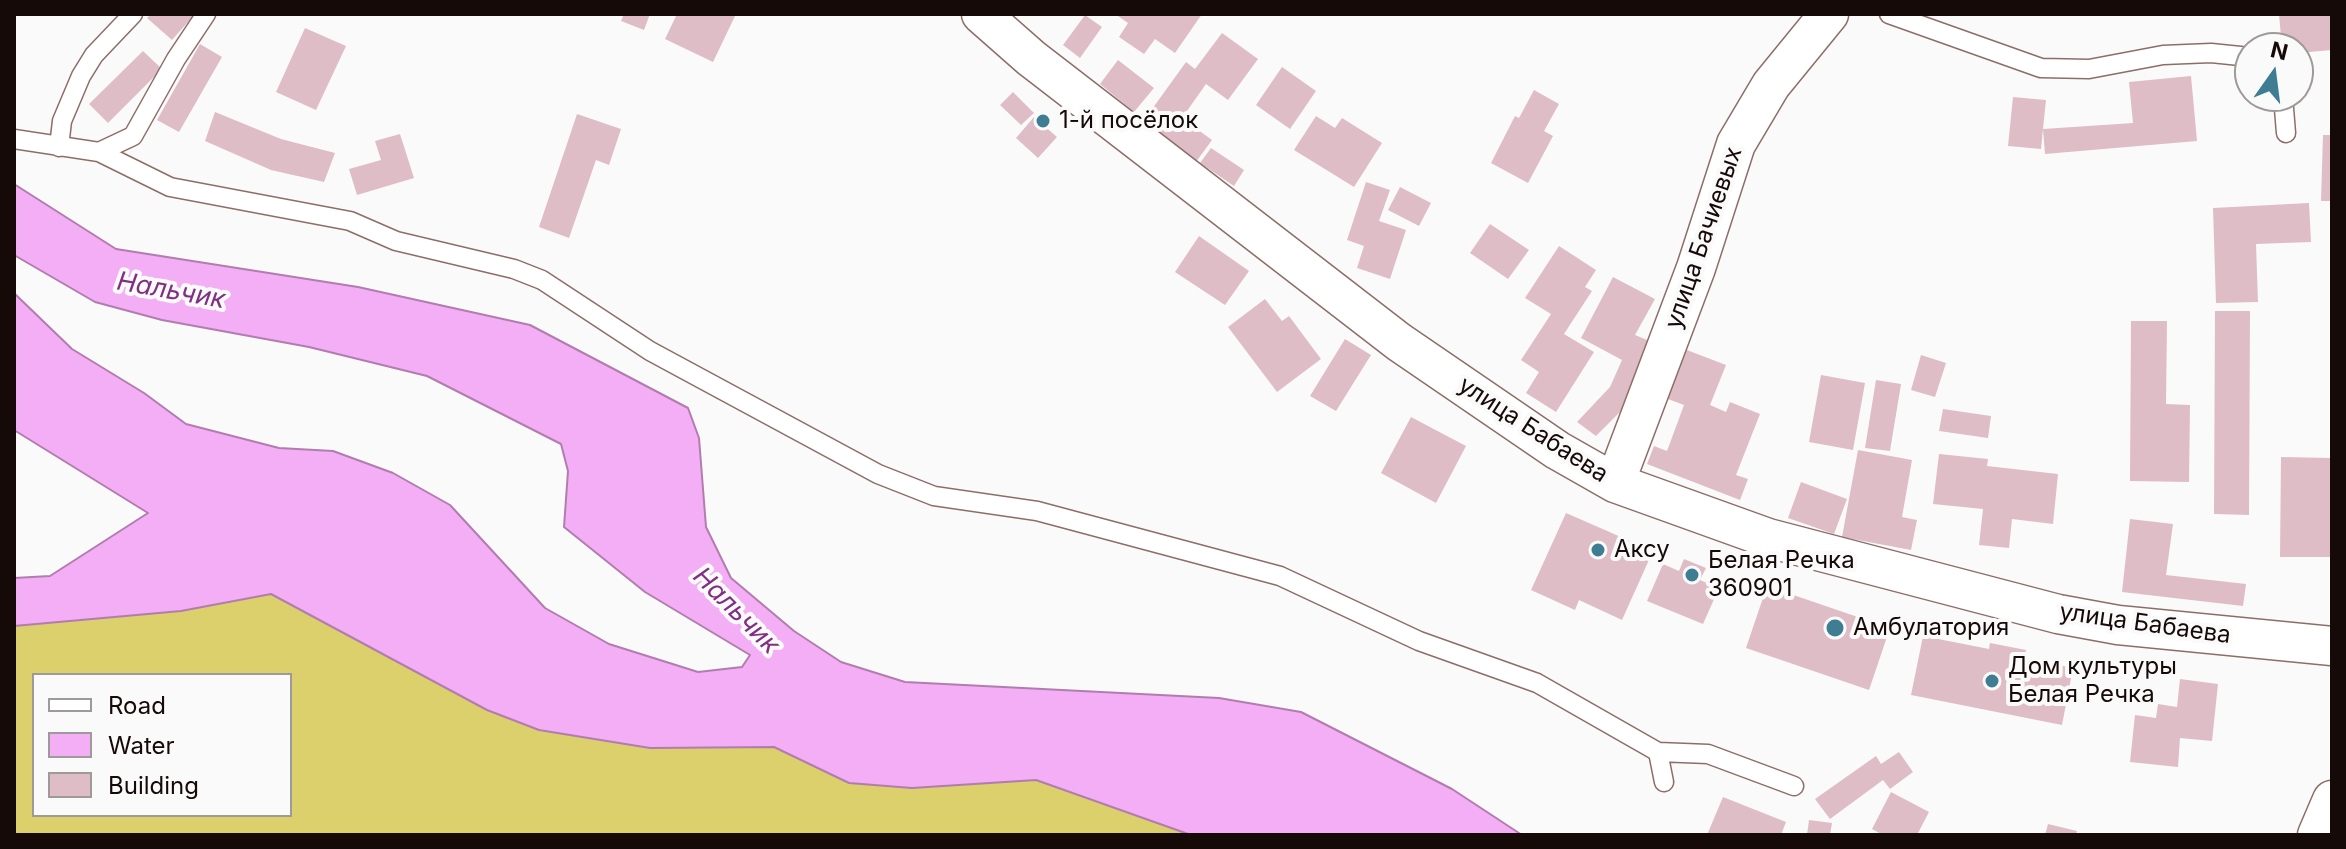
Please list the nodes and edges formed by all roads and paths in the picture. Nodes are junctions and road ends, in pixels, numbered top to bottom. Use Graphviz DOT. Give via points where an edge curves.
graph roads {
  1 [pos="133,14"];
  2 [pos="206,14"];
  3 [pos="981,14"];
  4 [pos="1829,14"];
  5 [pos="1889,14"];
  6 [pos="2234,55"];
  7 [pos="2284,112"];
  8 [pos="2286,133"];
  9 [pos="14,139"];
  10 [pos="59,147"];
  11 [pos="99,152"];
  12 [pos="1615,483"];
  13 [pos="2332,646"];
  14 [pos="1658,752"];
  15 [pos="1664,782"];
  16 [pos="1794,786"];
  17 [pos="2332,800"];
  18 [pos="2317,835"];
  1 -- 10 [label="lane" via="81,76 62,121"];
  2 -- 11 [label="lane" via="133,136"];
  3 -- 12 [label="street, улица Бабаева" via="1399,342 1557,450"];
  4 -- 12 [label="street, улица Бачиевых" via="1771,85 1736,144 1696,268"];
  5 -- 6 [label="lane" via="2041,68 2089,69 2163,55"];
  7 -- 8 [label="lane"];
  9 -- 10 [label="lane"];
  10 -- 11 [label="lane"];
  11 -- 14 [label="lane" via="170,187 350,221 396,241 514,269 542,280 650,351 878,474 934,496 1037,511 1280,576 1419,641 1537,683"];
  12 -- 13 [label="street, улица Бабаева" via="1768,538 2058,614"];
  14 -- 15 [label="lane"];
  14 -- 16 [label="lane" via="1708,754"];
  17 -- 18 [label="street"];
}
